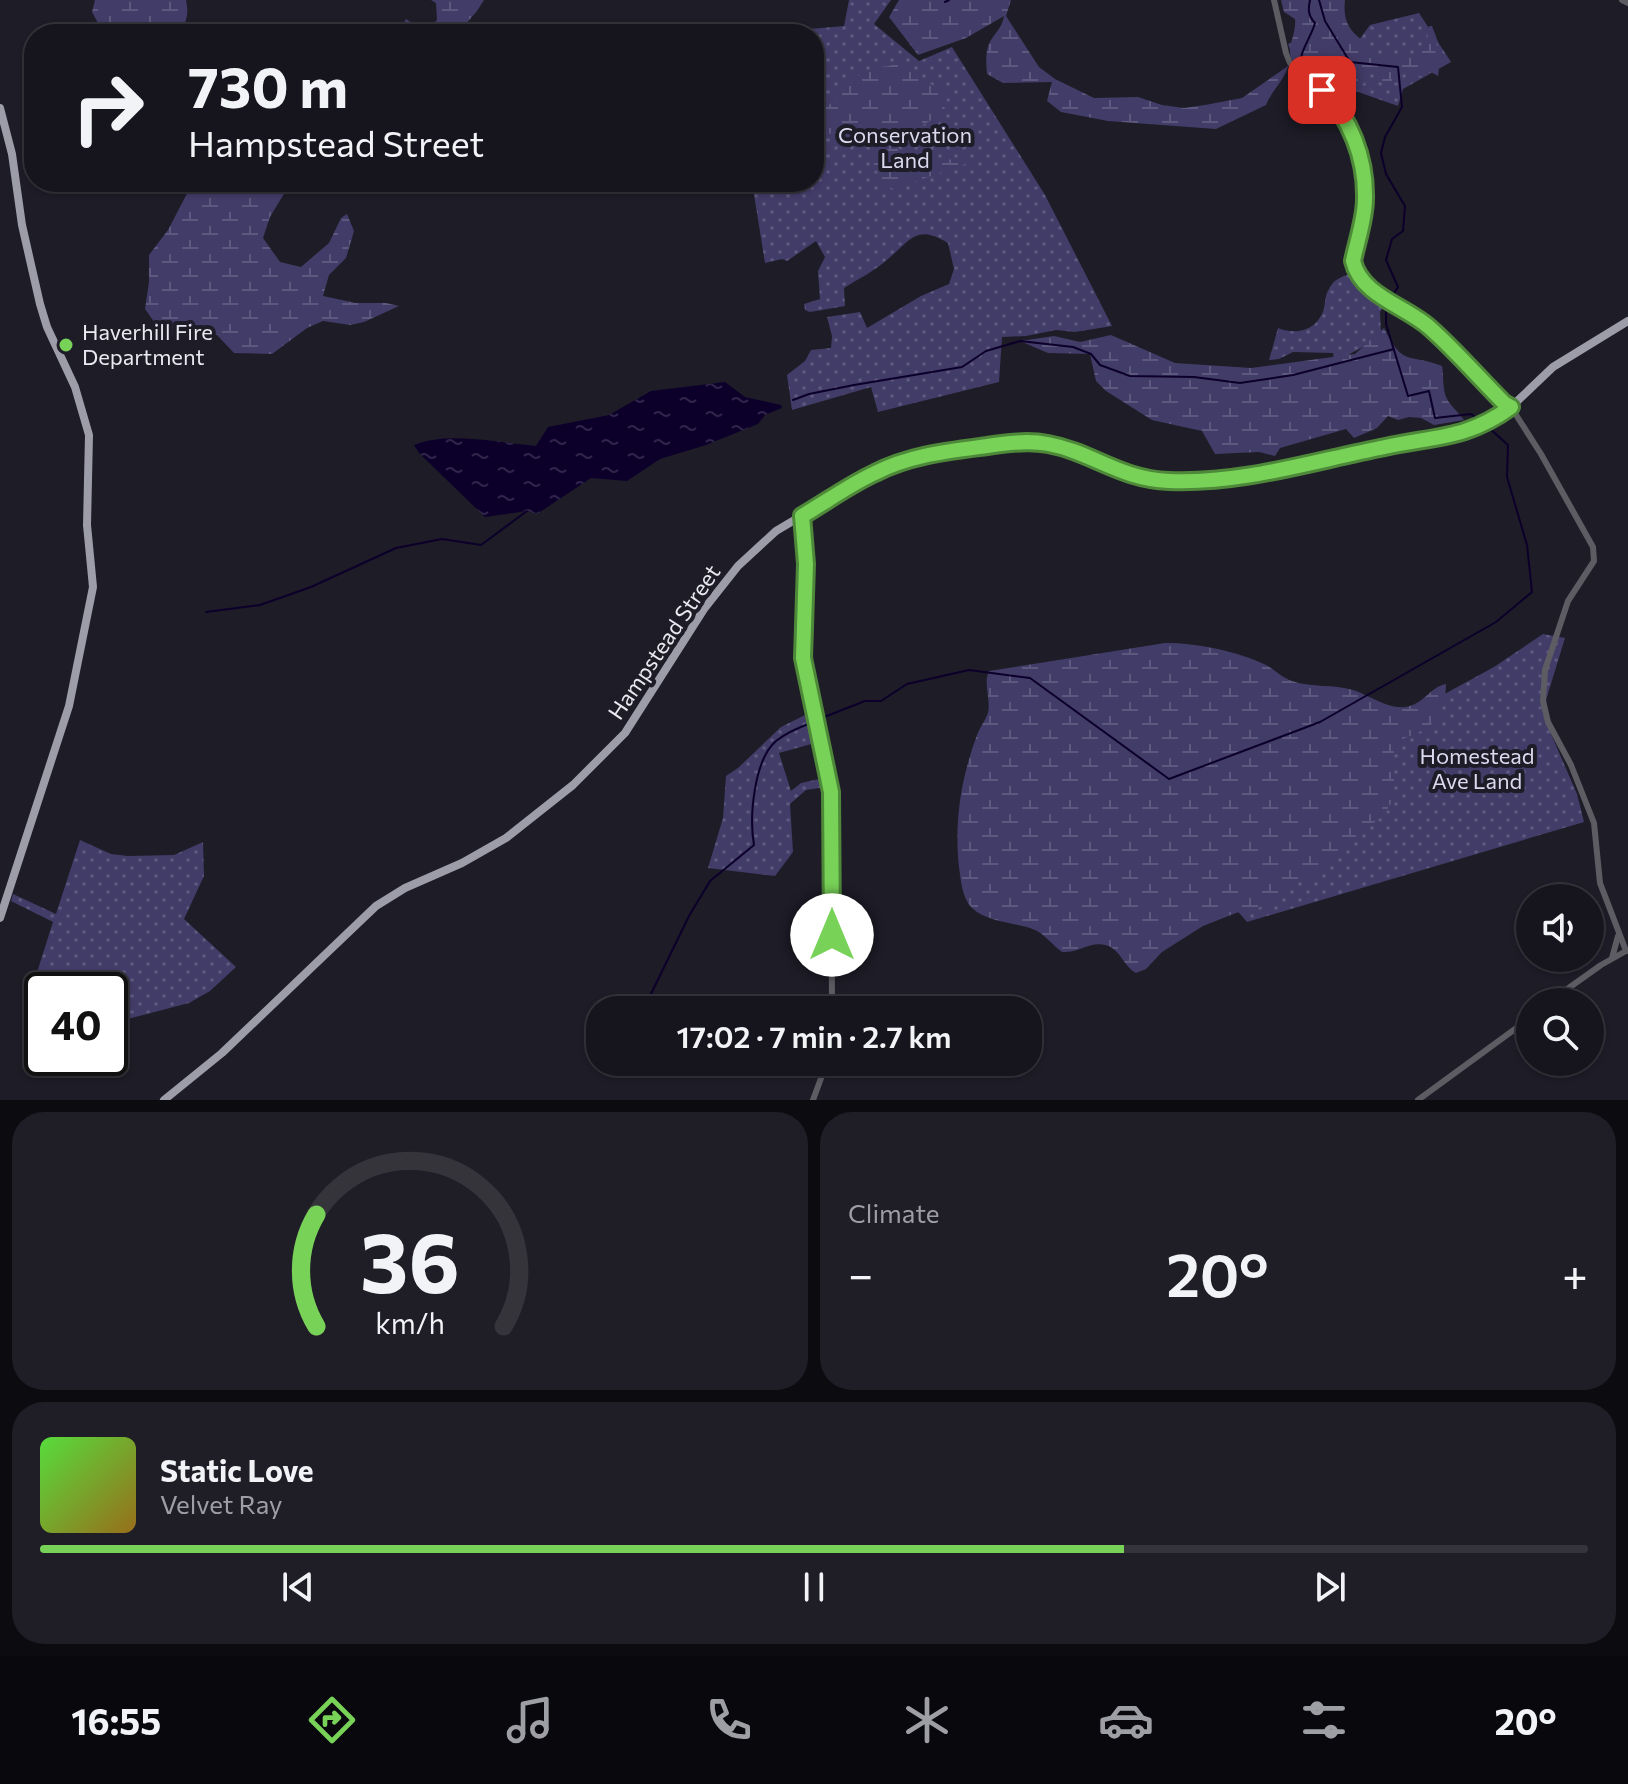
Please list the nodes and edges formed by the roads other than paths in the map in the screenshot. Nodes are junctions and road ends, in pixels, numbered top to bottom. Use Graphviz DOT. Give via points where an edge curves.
graph roads {
  1 [pos="1274,0"];
  2 [pos="1622,0"];
  3 [pos="1628,3"];
  4 [pos="0,108"];
  5 [pos="1628,321"];
  6 [pos="1511,407"];
  7 [pos="802,516"];
  8 [pos="0,918"];
  9 [pos="1618,932"];
  10 [pos="1627,951"];
  11 [pos="1612,958"];
  12 [pos="1569,988"];
  13 [pos="832,996"];
  14 [pos="1516,1028"];
  15 [pos="822,1076"];
  16 [pos="164,1100"];
  17 [pos="813,1100"];
  18 [pos="1418,1100"];
  1 -- 6 [label="street" via="1290,63 1342,111 1354,138 1365,200 1354,268 1380,295 1430,328"];
  2 -- 3 [label="street"];
  4 -- 8 [label="main road" via="40,304 89,435 87,525 93,587 69,706"];
  5 -- 6 [label="main road, Hampstead Street" via="1553,367"];
  6 -- 7 [label="main road, Hampstead Street" via="1455,436 1285,470 1186,481 1127,474 1046,443 961,449 889,466"];
  6 -- 9 [label="street" via="1595,553 1566,606 1543,693 1548,722 1594,823 1599,877"];
  7 -- 13 [label="street" via="803,658 831,792"];
  7 -- 16 [label="main road, Hampstead Street" via="738,566 704,609 625,733 573,785 506,838 376,906 222,1053"];
  9 -- 10 [label="street"];
  9 -- 11 [label="street"];
  10 -- 11 [label="street"];
  11 -- 12 [label="street"];
  14 -- 18 [label="street"];
  15 -- 17 [label="street"];
}
